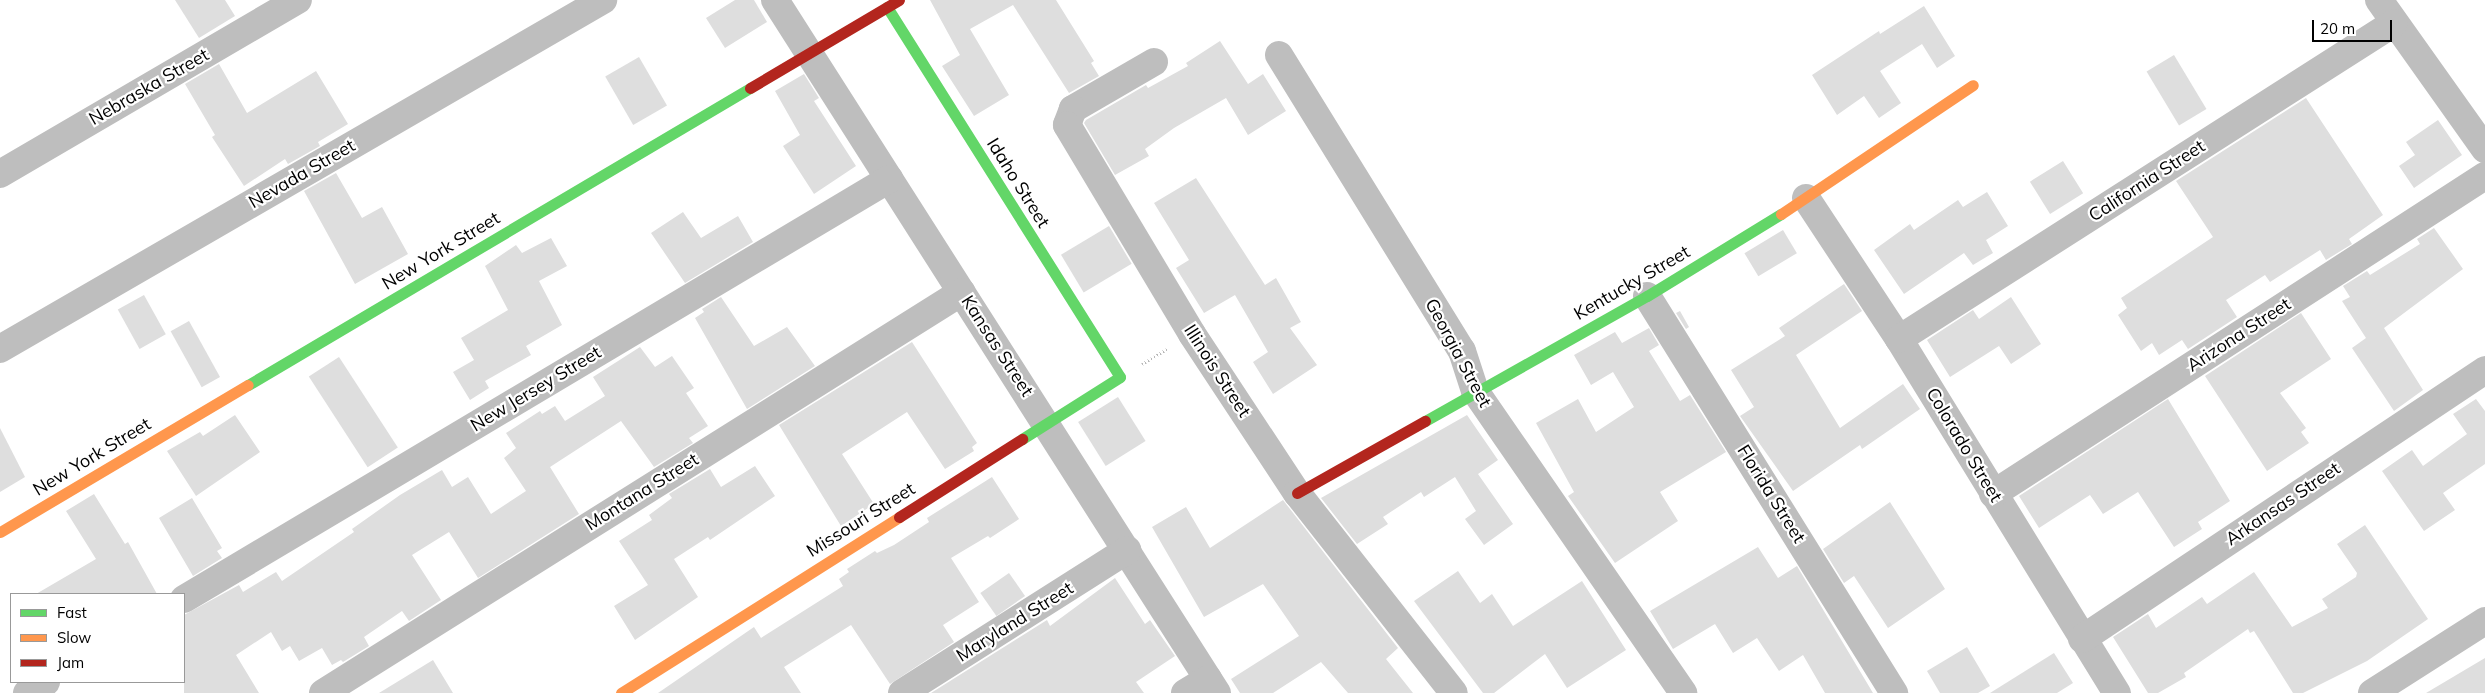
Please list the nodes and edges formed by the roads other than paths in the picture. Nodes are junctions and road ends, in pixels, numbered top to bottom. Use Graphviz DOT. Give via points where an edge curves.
graph roads {
  1 [pos="298,0"];
  2 [pos="603,0"];
  3 [pos="775,0"];
  4 [pos="899,0"];
  5 [pos="2379,0"];
  6 [pos="887,7"];
  7 [pos="2394,23"];
  8 [pos="807,54"];
  9 [pos="1279,55"];
  10 [pos="1154,62"];
  11 [pos="1973,85"];
  12 [pos="2485,149"];
  13 [pos="0,174"];
  14 [pos="2485,176"];
  15 [pos="889,179"];
  16 [pos="1806,198"];
  17 [pos="962,292"];
  18 [pos="1647,296"];
  19 [pos="1899,339"];
  20 [pos="0,349"];
  21 [pos="2485,370"];
  22 [pos="1120,377"];
  23 [pos="1475,391"];
  24 [pos="1047,423"];
  25 [pos="1297,493"];
  26 [pos="1993,494"];
  27 [pos="0,532"];
  28 [pos="1127,550"];
  29 [pos="185,598"];
  30 [pos="2485,621"];
  31 [pos="2082,639"];
  32 [pos="44,683"];
  33 [pos="1212,686"];
  34 [pos="27,693"];
  35 [pos="322,693"];
  36 [pos="622,693"];
  37 [pos="902,693"];
  38 [pos="1185,693"];
  39 [pos="1454,693"];
  40 [pos="1682,693"];
  41 [pos="1894,693"];
  42 [pos="2117,693"];
  43 [pos="2372,693"];
  1 -- 13 [label="street, Nebraska Street"];
  2 -- 20 [label="street, Nevada Street"];
  3 -- 8 [label="street, Kansas Street"];
  4 -- 6 [label="street, New York Street"];
  5 -- 7 [label="street"];
  6 -- 8 [label="street, New York Street"];
  6 -- 22 [label="street, Idaho Street"];
  7 -- 12 [label="street"];
  7 -- 19 [label="street, California Street"];
  8 -- 15 [label="street, Kansas Street"];
  8 -- 27 [label="street, New York Street"];
  9 -- 23 [label="street, Georgia Street" via="1462,351"];
  10 -- 25 [label="street, Illinois Street" via="1073,109 1067,125 1192,334"];
  11 -- 16 [label="street, Kentucky Street"];
  14 -- 26 [label="street, Arizona Street"];
  15 -- 17 [label="street, Kansas Street"];
  15 -- 29 [label="street, New Jersey Street"];
  16 -- 18 [label="street, Kentucky Street"];
  16 -- 19 [label="street, Colorado Street"];
  17 -- 24 [label="street, Kansas Street"];
  17 -- 35 [label="street, Montana Street"];
  18 -- 23 [label="street, Kentucky Street"];
  18 -- 41 [label="street, Florida Street"];
  19 -- 26 [label="street, Colorado Street"];
  21 -- 31 [label="street, Arkansas Street"];
  22 -- 24 [label="street, Missouri Street"];
  23 -- 25 [label="street, Kentucky Street"];
  23 -- 40 [label="street, Georgia Street"];
  24 -- 28 [label="street, Kansas Street"];
  24 -- 36 [label="street, Missouri Street"];
  25 -- 39 [label="street, Illinois Street"];
  26 -- 31 [label="street, Colorado Street"];
  28 -- 33 [label="street, Kansas Street"];
  28 -- 37 [label="street, Maryland Street"];
  30 -- 43 [label="street"];
  31 -- 42 [label="street, Colorado Street"];
  32 -- 34 [label="street"];
  33 -- 38 [label="street"];
}
